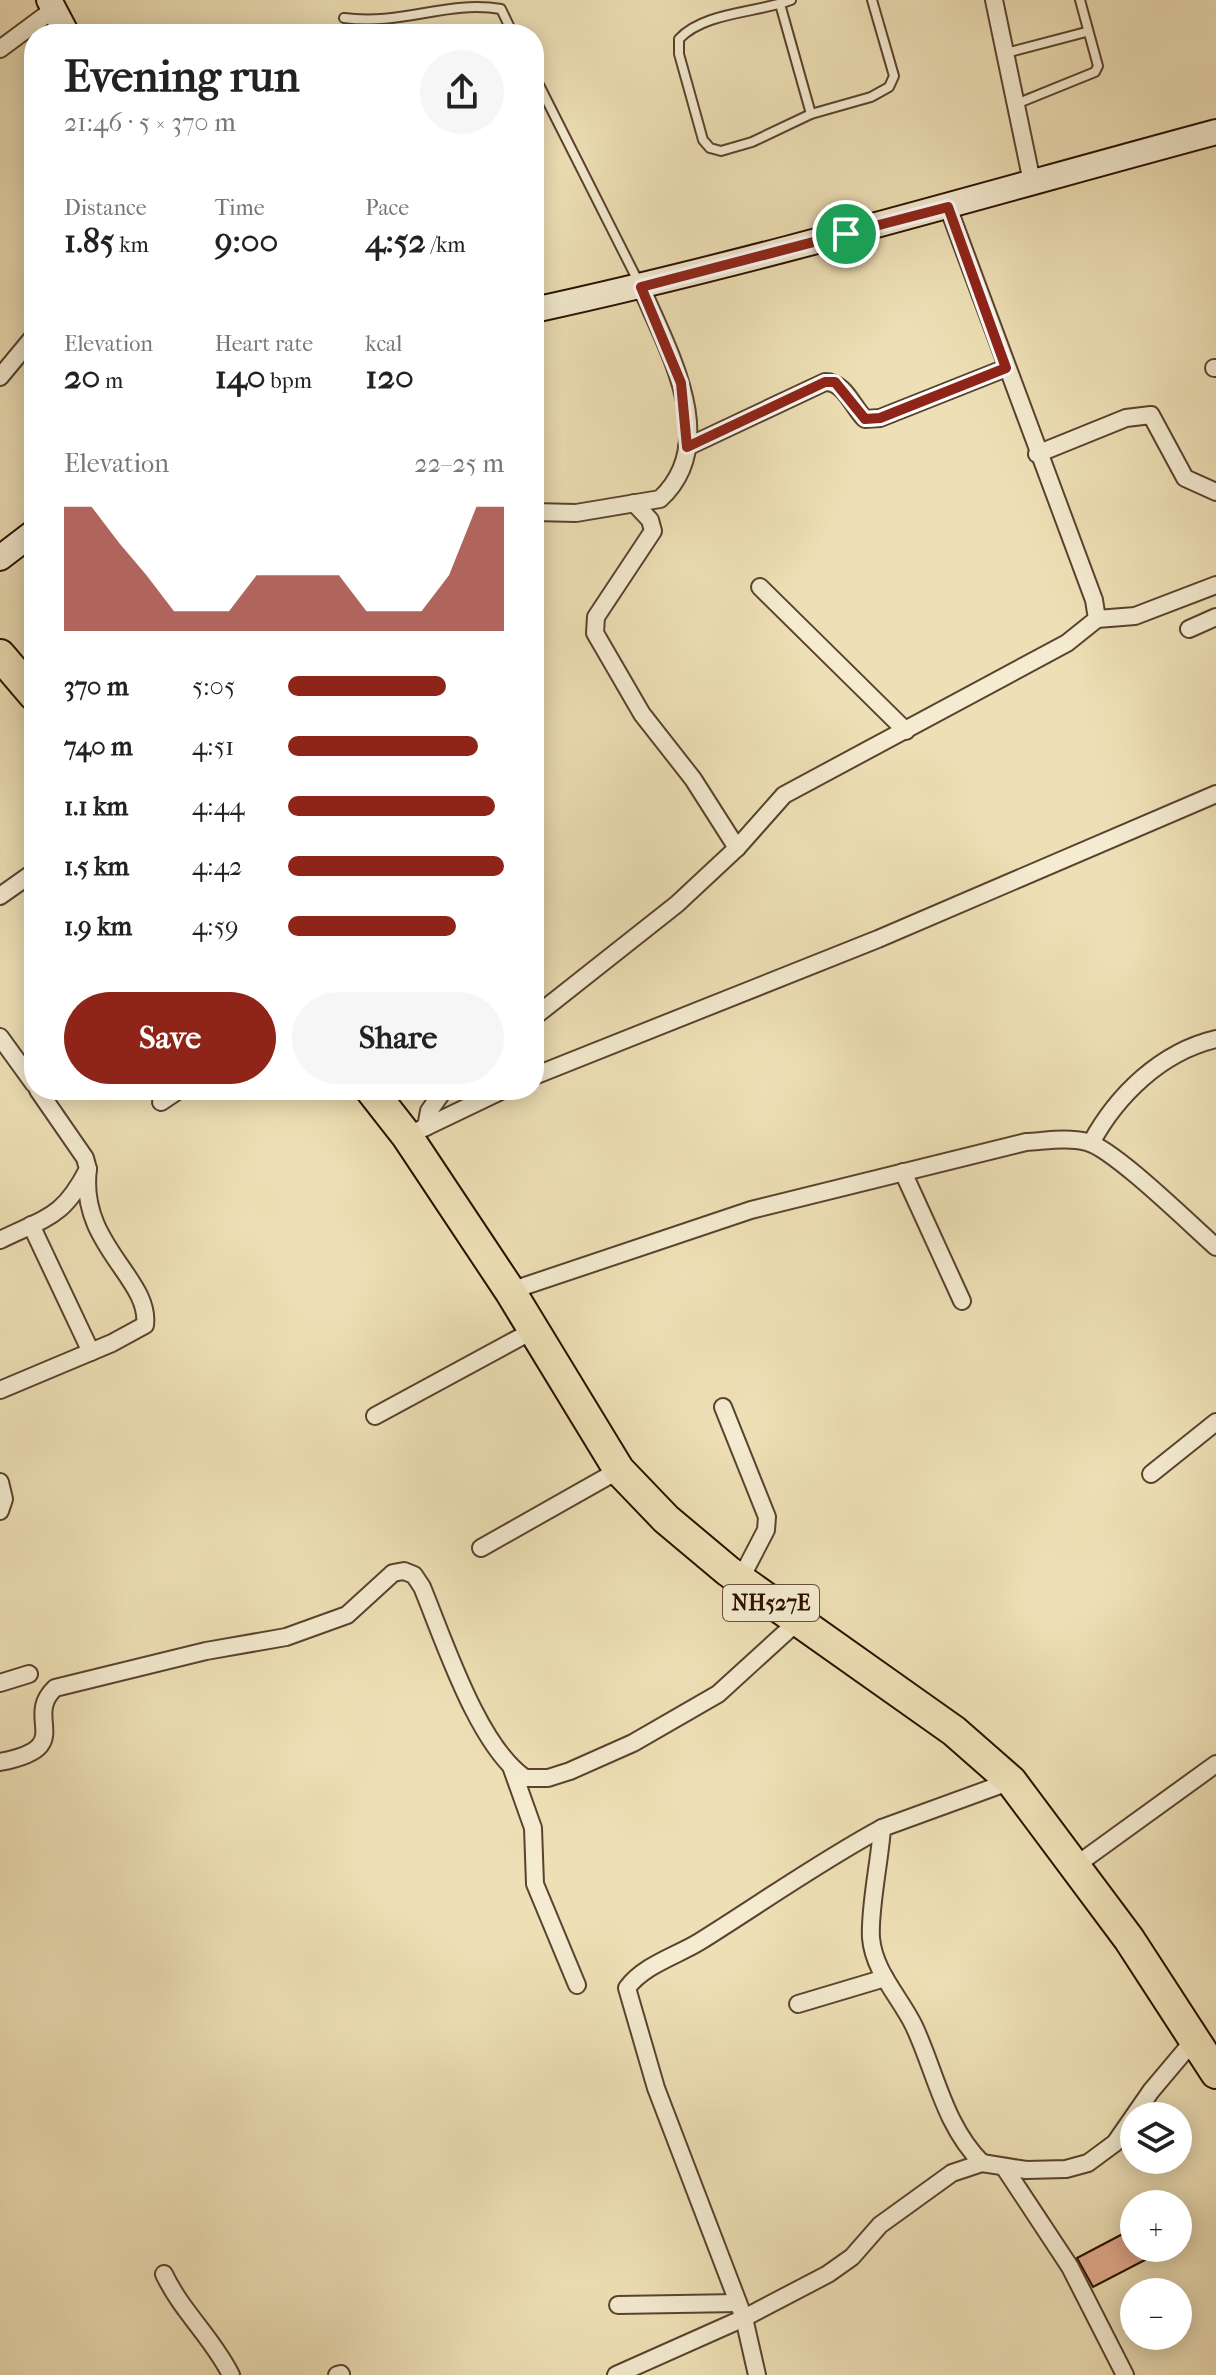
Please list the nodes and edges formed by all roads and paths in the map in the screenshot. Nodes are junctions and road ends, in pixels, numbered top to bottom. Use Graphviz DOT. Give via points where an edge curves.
graph roads {
  1 [pos="791,0"];
  2 [pos="872,0"];
  3 [pos="994,0"];
  4 [pos="1080,0"];
  5 [pos="780,4"];
  6 [pos="52,5"];
  7 [pos="344,18"];
  8 [pos="30,24"];
  9 [pos="62,24"];
  10 [pos="508,24"];
  11 [pos="24,29"];
  12 [pos="1086,32"];
  13 [pos="0,49"];
  14 [pos="1005,53"];
  15 [pos="544,95"];
  16 [pos="1016,104"];
  17 [pos="811,114"];
  18 [pos="1216,132"];
  19 [pos="1032,182"];
  20 [pos="948,207"];
  21 [pos="641,287"];
  22 [pos="544,308"];
  23 [pos="24,348"];
  24 [pos="1006,368"];
  25 [pos="0,377"];
  26 [pos="687,447"];
  27 [pos="1037,454"];
  28 [pos="1216,492"];
  29 [pos="634,503"];
  30 [pos="544,512"];
  31 [pos="24,540"];
  32 [pos="0,558"];
  33 [pos="1216,585"];
  34 [pos="760,587"];
  35 [pos="1216,617"];
  36 [pos="1097,619"];
  37 [pos="1189,629"];
  38 [pos="0,655"];
  39 [pos="24,683"];
  40 [pos="906,731"];
  41 [pos="1216,794"];
  42 [pos="737,848"];
  43 [pos="24,879"];
  44 [pos="0,896"];
  45 [pos="544,1009"];
  46 [pos="0,1037"];
  47 [pos="1216,1039"];
  48 [pos="24,1070"];
  49 [pos="544,1072"];
  50 [pos="45,1100"];
  51 [pos="164,1100"];
  52 [pos="382,1100"];
  53 [pos="437,1100"];
  54 [pos="482,1100"];
  55 [pos="161,1102"];
  56 [pos="416,1132"];
  57 [pos="1091,1143"];
  58 [pos="88,1169"];
  59 [pos="903,1172"];
  60 [pos="31,1225"];
  61 [pos="0,1240"];
  62 [pos="1216,1247"];
  63 [pos="510,1291"];
  64 [pos="962,1301"];
  65 [pos="532,1331"];
  66 [pos="91,1352"];
  67 [pos="0,1390"];
  68 [pos="723,1407"];
  69 [pos="375,1416"];
  70 [pos="1216,1422"];
  71 [pos="619,1470"];
  72 [pos="1151,1474"];
  73 [pos="0,1482"];
  74 [pos="0,1511"];
  75 [pos="481,1548"];
  76 [pos="740,1580"];
  77 [pos="797,1622"];
  78 [pos="29,1674"];
  79 [pos="0,1683"];
  80 [pos="0,1762"];
  81 [pos="1216,1764"];
  82 [pos="512,1769"];
  83 [pos="1011,1781"];
  84 [pos="882,1828"];
  85 [pos="1075,1866"];
  86 [pos="885,1978"];
  87 [pos="577,1985"];
  88 [pos="798,2004"];
  89 [pos="1194,2040"];
  90 [pos="1216,2073"];
  91 [pos="982,2163"];
  92 [pos="1004,2167"];
  93 [pos="164,2274"];
  94 [pos="618,2305"];
  95 [pos="741,2311"];
  96 [pos="1123,2374"];
  97 [pos="231,2375"];
  98 [pos="616,2375"];
  99 [pos="757,2375"];
  1 -- 5 [label="lane"];
  2 -- 17 [label="lane" via="894,76 889,87"];
  3 -- 14 [label="street"];
  4 -- 12 [label="lane"];
  5 -- 17 [label="lane"];
  5 -- 17 [label="lane" via="686,31 679,39 703,140 721,151"];
  6 -- 8 [label="street"];
  6 -- 9 [label="street"];
  7 -- 10 [label="lane" via="374,23 476,3 501,9"];
  11 -- 13 [label="street"];
  12 -- 14 [label="lane"];
  12 -- 16 [label="lane" via="1098,66 1095,72"];
  14 -- 16 [label="street"];
  15 -- 21 [label="lane"];
  16 -- 19 [label="street"];
  18 -- 19 [label="street"];
  19 -- 20 [label="street"];
  20 -- 21 [label="street"];
  20 -- 24 [label="street"];
  21 -- 22 [label="street"];
  21 -- 26 [label="street" via="681,383"];
  23 -- 25 [label="street"];
  24 -- 26 [label="street" via="880,418 865,419 842,388 825,382"];
  24 -- 27 [label="street"];
  26 -- 29 [label="street" via="683,468 670,489 660,499"];
  27 -- 28 [label="street" via="1126,418 1151,415 1185,478"];
  27 -- 36 [label="street"];
  29 -- 30 [label="street" via="576,513"];
  29 -- 42 [label="street" via="653,531 596,617 595,633 642,714 693,779"];
  31 -- 32 [label="street"];
  33 -- 36 [label="street" via="1135,616"];
  34 -- 40 [label="street"];
  35 -- 37 [label="street"];
  36 -- 40 [label="street" via="1067,643"];
  38 -- 39 [label="highway"];
  40 -- 42 [label="street" via="784,795"];
  41 -- 49 [label="street" via="878,939"];
  42 -- 45 [label="street" via="677,904"];
  43 -- 44 [label="street"];
  46 -- 48 [label="street"];
  47 -- 57 [label="street" via="1188,1049 1135,1083 1108,1111"];
  50 -- 58 [label="street"];
  51 -- 55 [label="street"];
  52 -- 56 [label="highway, NH527E"];
  53 -- 56 [label="street"];
  54 -- 56 [label="street"];
  56 -- 63 [label="highway, NH527E"];
  57 -- 59 [label="street" via="1026,1142"];
  57 -- 62 [label="street"];
  58 -- 60 [label="street" via="70,1202"];
  58 -- 66 [label="street" via="85,1192 94,1224 147,1311 145,1325"];
  59 -- 63 [label="street" via="751,1210"];
  59 -- 64 [label="street"];
  60 -- 61 [label="street"];
  60 -- 66 [label="street"];
  63 -- 65 [label="highway, NH527E"];
  65 -- 69 [label="street"];
  65 -- 71 [label="highway, NH527E"];
  66 -- 67 [label="street"];
  68 -- 76 [label="street" via="767,1517 766,1530"];
  70 -- 72 [label="street"];
  71 -- 75 [label="street"];
  71 -- 76 [label="highway, NH527E" via="666,1519"];
  73 -- 74 [label="street"];
  76 -- 77 [label="highway, NH527E"];
  77 -- 82 [label="street" via="727,1688 633,1743 548,1778 525,1778"];
  77 -- 83 [label="highway, NH527E" via="954,1731"];
  78 -- 79 [label="street"];
  80 -- 82 [label="street" via="21,1758 42,1745 44,1708 55,1688 286,1637 347,1615 393,1573 404,1571 422,1587 460,1681"];
  81 -- 85 [label="street"];
  82 -- 87 [label="street" via="533,1828 535,1884"];
  83 -- 84 [label="street"];
  83 -- 85 [label="highway, NH527E"];
  84 -- 86 [label="street" via="871,1938"];
  84 -- 95 [label="street" via="642,1973 627,1988 656,2088"];
  85 -- 89 [label="highway, NH527E"];
  86 -- 88 [label="street"];
  86 -- 91 [label="street" via="914,2027 946,2112"];
  89 -- 90 [label="highway, NH527E"];
  89 -- 92 [label="street" via="1115,2143 1088,2163 1066,2169"];
  91 -- 92 [label="street"];
  91 -- 95 [label="street" via="952,2173 880,2225 852,2257 828,2274"];
  92 -- 96 [label="street" via="1070,2267"];
  93 -- 97 [label="street" via="178,2303 220,2353"];
  94 -- 95 [label="street"];
  95 -- 98 [label="street"];
  95 -- 99 [label="street"];
}
